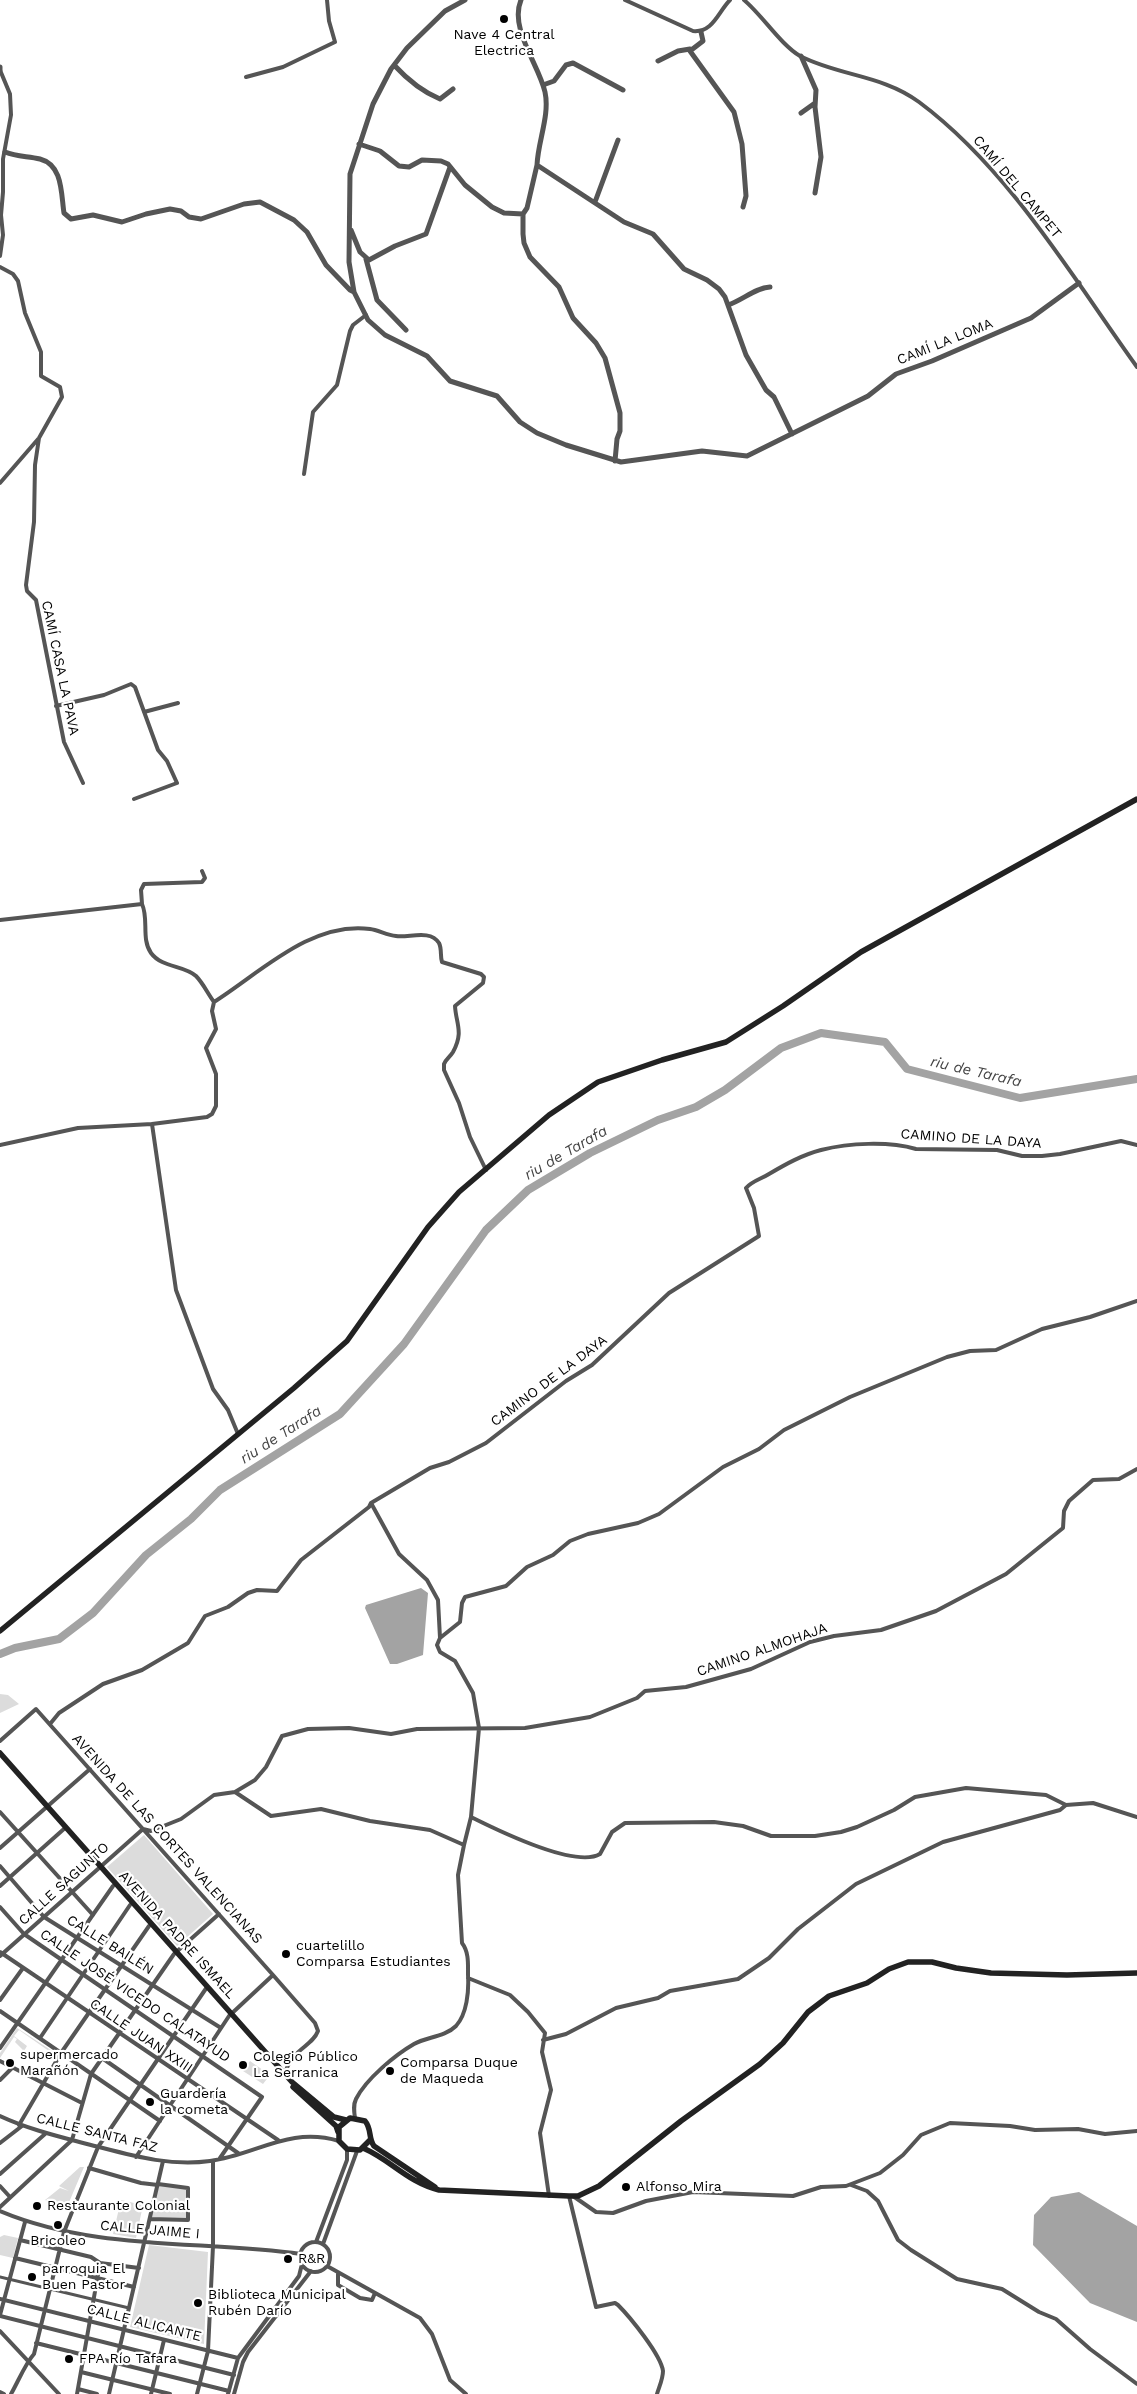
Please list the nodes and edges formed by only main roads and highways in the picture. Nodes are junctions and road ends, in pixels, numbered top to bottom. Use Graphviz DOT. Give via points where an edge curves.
graph roads {
  1 [pos="1137,799"];
  2 [pos="0,1631"];
  3 [pos="0,1753"];
  4 [pos="0,1760"];
  5 [pos="46,1808"];
  6 [pos="99,1868"];
  7 [pos="175,1953"];
  8 [pos="1137,1973"];
  9 [pos="230,2015"];
  10 [pos="346,2120"];
  11 [pos="338,2136"];
  12 [pos="370,2140"];
  13 [pos="360,2150"];
  14 [pos="439,2190"];
  1 -- 2 [label="main road" via="861,952 726,1042 598,1082 549,1115 459,1192 428,1227 347,1341"];
  3 -- 5 [label="main road, AVENIDA PADRE ISMAEL"];
  4 -- 5 [label="main road, AVENIDA PADRE ISMAEL"];
  5 -- 6 [label="main road, AVENIDA PADRE ISMAEL"];
  6 -- 7 [label="main road, AVENIDA PADRE ISMAEL"];
  6 -- 7 [label="main road, AVENIDA PADRE ISMAEL"];
  7 -- 9 [label="main road, AVENIDA PADRE ISMAEL"];
  8 -- 14 [label="main road" via="991,1974 932,1962 908,1962 867,1983 829,1996 808,2012 783,2043 760,2064 599,2186 571,2196"];
  9 -- 10 [label="main road, AVENIDA PADRE ISMAEL" via="285,2074 334,2116"];
  9 -- 11 [label="main road, AVENIDA PADRE ISMAEL" via="290,2085 336,2126"];
  10 -- 11 [label="main road"];
  10 -- 12 [label="main road" via="355,2118 368,2125"];
  11 -- 13 [label="main road" via="347,2150"];
  12 -- 13 [label="main road"];
  12 -- 14 [label="main road" via="374,2146"];
  13 -- 14 [label="main road" via="372,2152 402,2174"];
}
